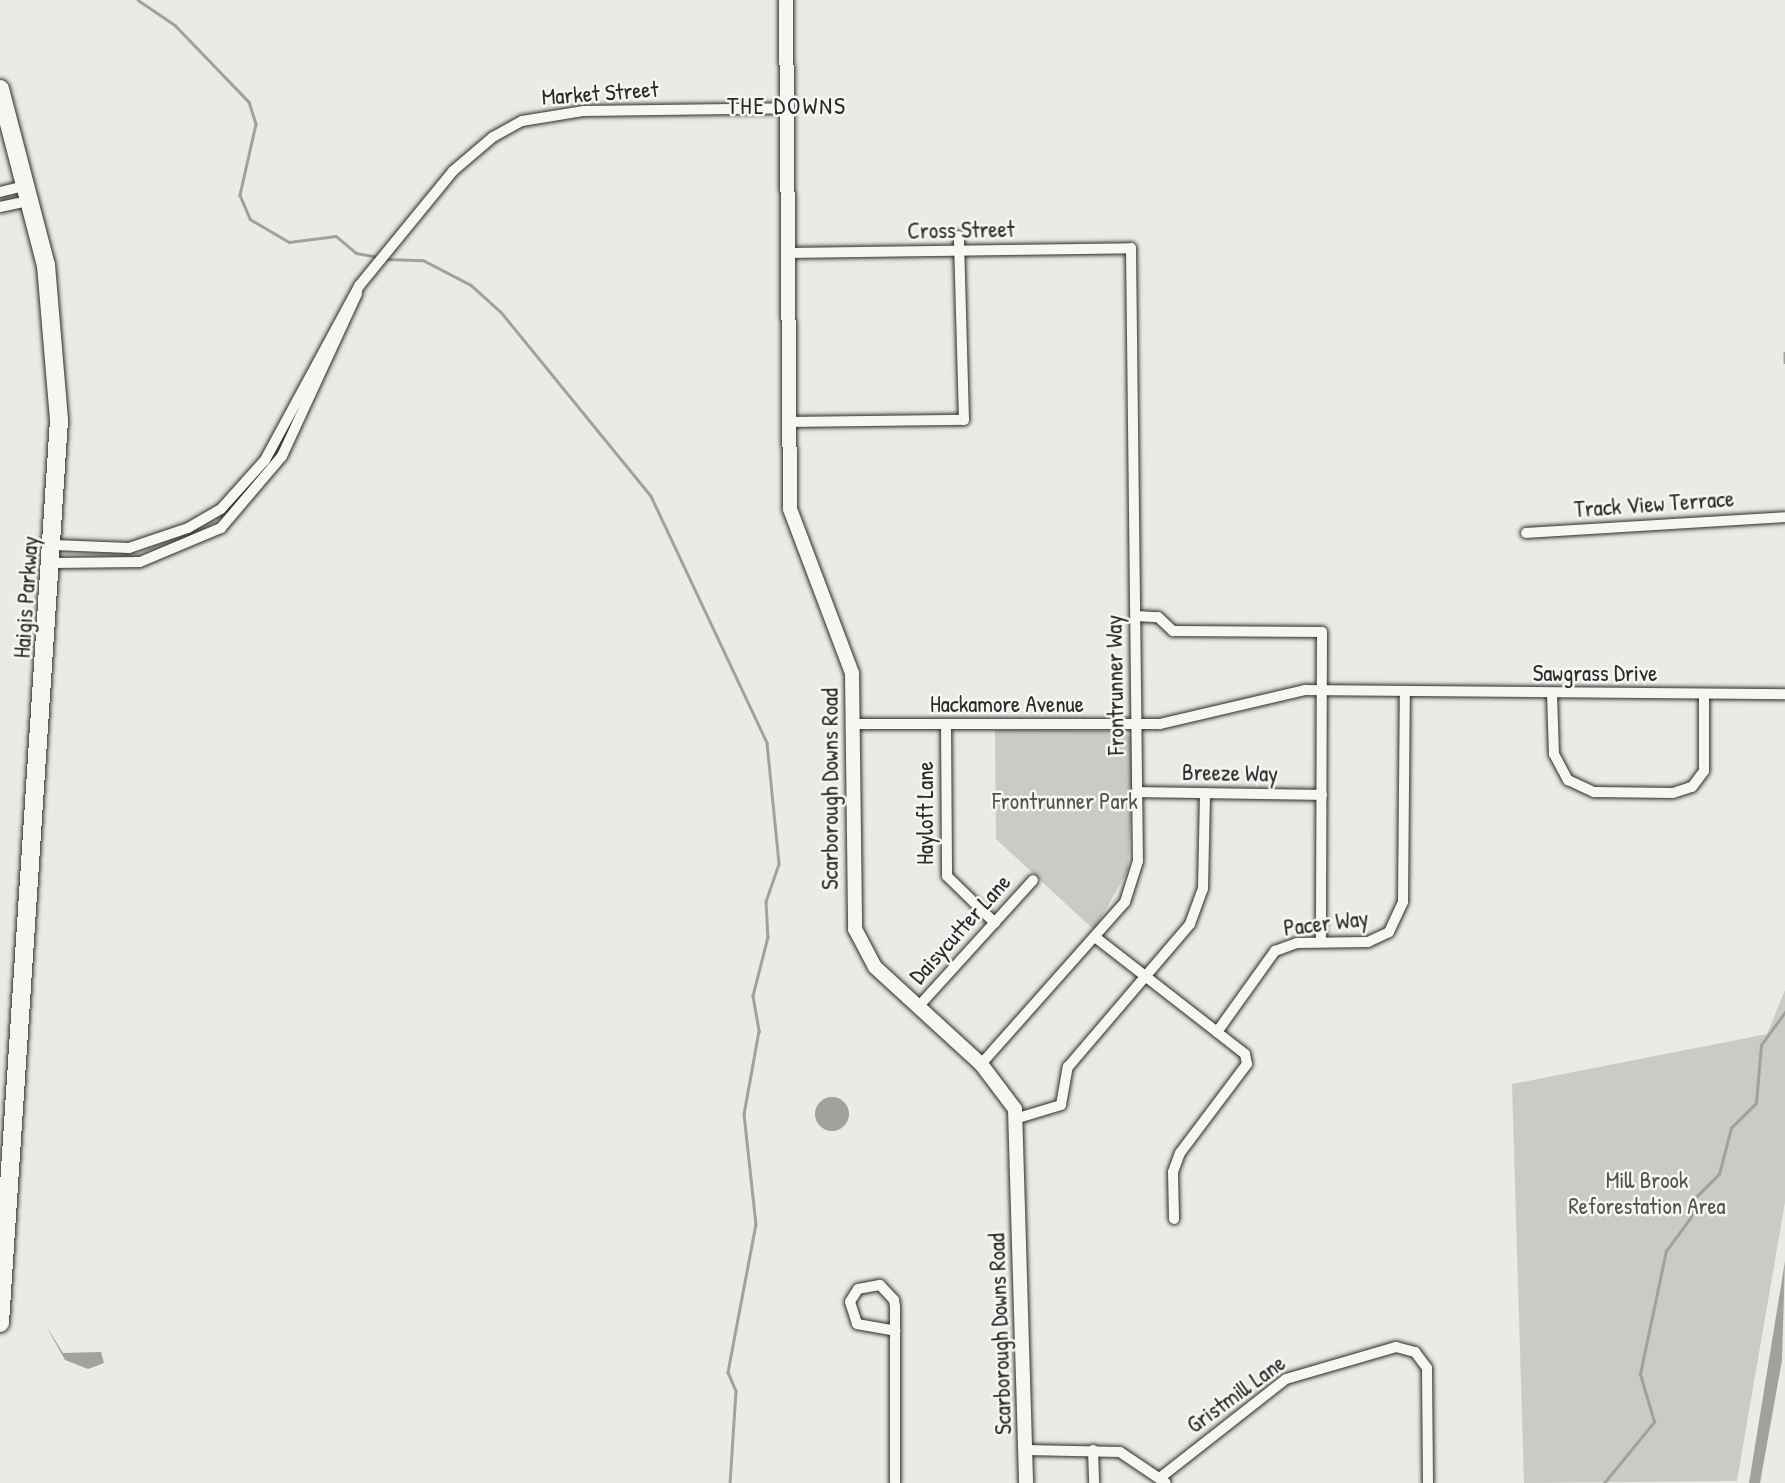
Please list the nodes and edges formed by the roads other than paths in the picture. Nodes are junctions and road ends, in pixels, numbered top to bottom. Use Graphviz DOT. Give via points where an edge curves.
graph roads {
  1 [pos="786,0"];
  2 [pos="0,89"];
  3 [pos="788,108"];
  4 [pos="0,192"];
  5 [pos="30,192"];
  6 [pos="0,207"];
  7 [pos="959,236"];
  8 [pos="1131,248"];
  9 [pos="959,251"];
  10 [pos="792,253"];
  11 [pos="359,286"];
  12 [pos="791,422"];
  13 [pos="1785,517"];
  14 [pos="1526,533"];
  15 [pos="54,554"];
  16 [pos="1136,615"];
  17 [pos="1323,691"];
  18 [pos="1405,691"];
  19 [pos="1552,694"];
  20 [pos="1704,694"];
  21 [pos="1785,694"];
  22 [pos="856,724"];
  23 [pos="946,724"];
  24 [pos="1137,726"];
  25 [pos="1138,792"];
  26 [pos="1205,793"];
  27 [pos="1322,795"];
  28 [pos="1034,880"];
  29 [pos="995,923"];
  30 [pos="1095,937"];
  31 [pos="1321,942"];
  32 [pos="1147,979"];
  33 [pos="918,1006"];
  34 [pos="1217,1032"];
  35 [pos="981,1064"];
  36 [pos="1018,1118"];
  37 [pos="1174,1219"];
  38 [pos="0,1323"];
  39 [pos="895,1331"];
  40 [pos="1026,1450"];
  41 [pos="1093,1450"];
  42 [pos="1163,1480"];
  43 [pos="895,1483"];
  44 [pos="1026,1483"];
  45 [pos="1094,1483"];
  46 [pos="1428,1483"];
  1 -- 3 [label="street, Scarborough Downs Road"];
  2 -- 5 [label="main road, Haigis Parkway"];
  3 -- 10 [label="street, Scarborough Downs Road"];
  3 -- 11 [label="street, Market Street" via="584,111 522,121 453,171"];
  4 -- 5 [label="street"];
  5 -- 6 [label="street"];
  5 -- 15 [label="main road, Haigis Parkway" via="57,360"];
  7 -- 9 [label="street"];
  8 -- 9 [label="street, Cross Street"];
  8 -- 16 [label="street, Frontrunner Way"];
  9 -- 10 [label="street, Cross Street"];
  9 -- 12 [label="street" via="964,420"];
  10 -- 12 [label="street, Scarborough Downs Road"];
  11 -- 15 [label="street, Market Street" via="265,460 221,509 188,528 129,548"];
  11 -- 15 [label="street, Market Street" via="351,316 306,412 244,507 221,528 162,557"];
  12 -- 22 [label="street, Scarborough Downs Road" via="794,526 847,654"];
  13 -- 14 [label="street, Track View Terrace"];
  15 -- 38 [label="main road, Haigis Parkway"];
  16 -- 17 [label="street" via="1158,617 1173,631 1322,632"];
  16 -- 24 [label="street, Frontrunner Way"];
  17 -- 18 [label="street, Hackamore Avenue"];
  17 -- 24 [label="street, Hackamore Avenue" via="1258,698"];
  17 -- 27 [label="street"];
  18 -- 19 [label="street, Sawgrass Drive"];
  18 -- 31 [label="street, Pacer Way" via="1402,911 1376,940"];
  19 -- 20 [label="street, Sawgrass Drive"];
  19 -- 20 [label="street" via="1554,754 1569,780 1594,792 1673,793 1696,785 1704,771"];
  20 -- 21 [label="street, Sawgrass Drive"];
  22 -- 23 [label="street, Hackamore Avenue"];
  22 -- 33 [label="street, Scarborough Downs Road" via="855,929 870,961"];
  23 -- 24 [label="street, Hackamore Avenue"];
  23 -- 29 [label="street, Hayloft Lane" via="947,876"];
  24 -- 25 [label="street, Frontrunner Way"];
  25 -- 26 [label="street, Breeze Way"];
  25 -- 30 [label="street, Frontrunner Way" via="1133,882"];
  26 -- 27 [label="street, Breeze Way"];
  26 -- 32 [label="street" via="1199,905"];
  27 -- 31 [label="street"];
  28 -- 29 [label="street, Daisycutter Lane"];
  29 -- 33 [label="street, Daisycutter Lane"];
  30 -- 32 [label="street"];
  30 -- 35 [label="street, Frontrunner Way"];
  31 -- 34 [label="street, Pacer Way" via="1287,946 1267,957"];
  32 -- 34 [label="street"];
  32 -- 36 [label="street" via="1068,1067 1062,1105"];
  33 -- 35 [label="street, Scarborough Downs Road"];
  34 -- 37 [label="street" via="1245,1054 1247,1064 1180,1153 1173,1171"];
  35 -- 36 [label="street, Scarborough Downs Road" via="1009,1094"];
  36 -- 40 [label="street, Scarborough Downs Road"];
  39 -- 39 [label="street" via="891,1293 873,1284 858,1289 849,1310 857,1324"];
  39 -- 43 [label="street"];
  40 -- 41 [label="street, Gristmill Lane"];
  40 -- 44 [label="street, Scarborough Downs Road"];
  41 -- 42 [label="street, Gristmill Lane" via="1134,1456"];
  41 -- 45 [label="street"];
  42 -- 46 [label="street, Gristmill Lane" via="1286,1379 1350,1356 1404,1348 1427,1368"];
}
